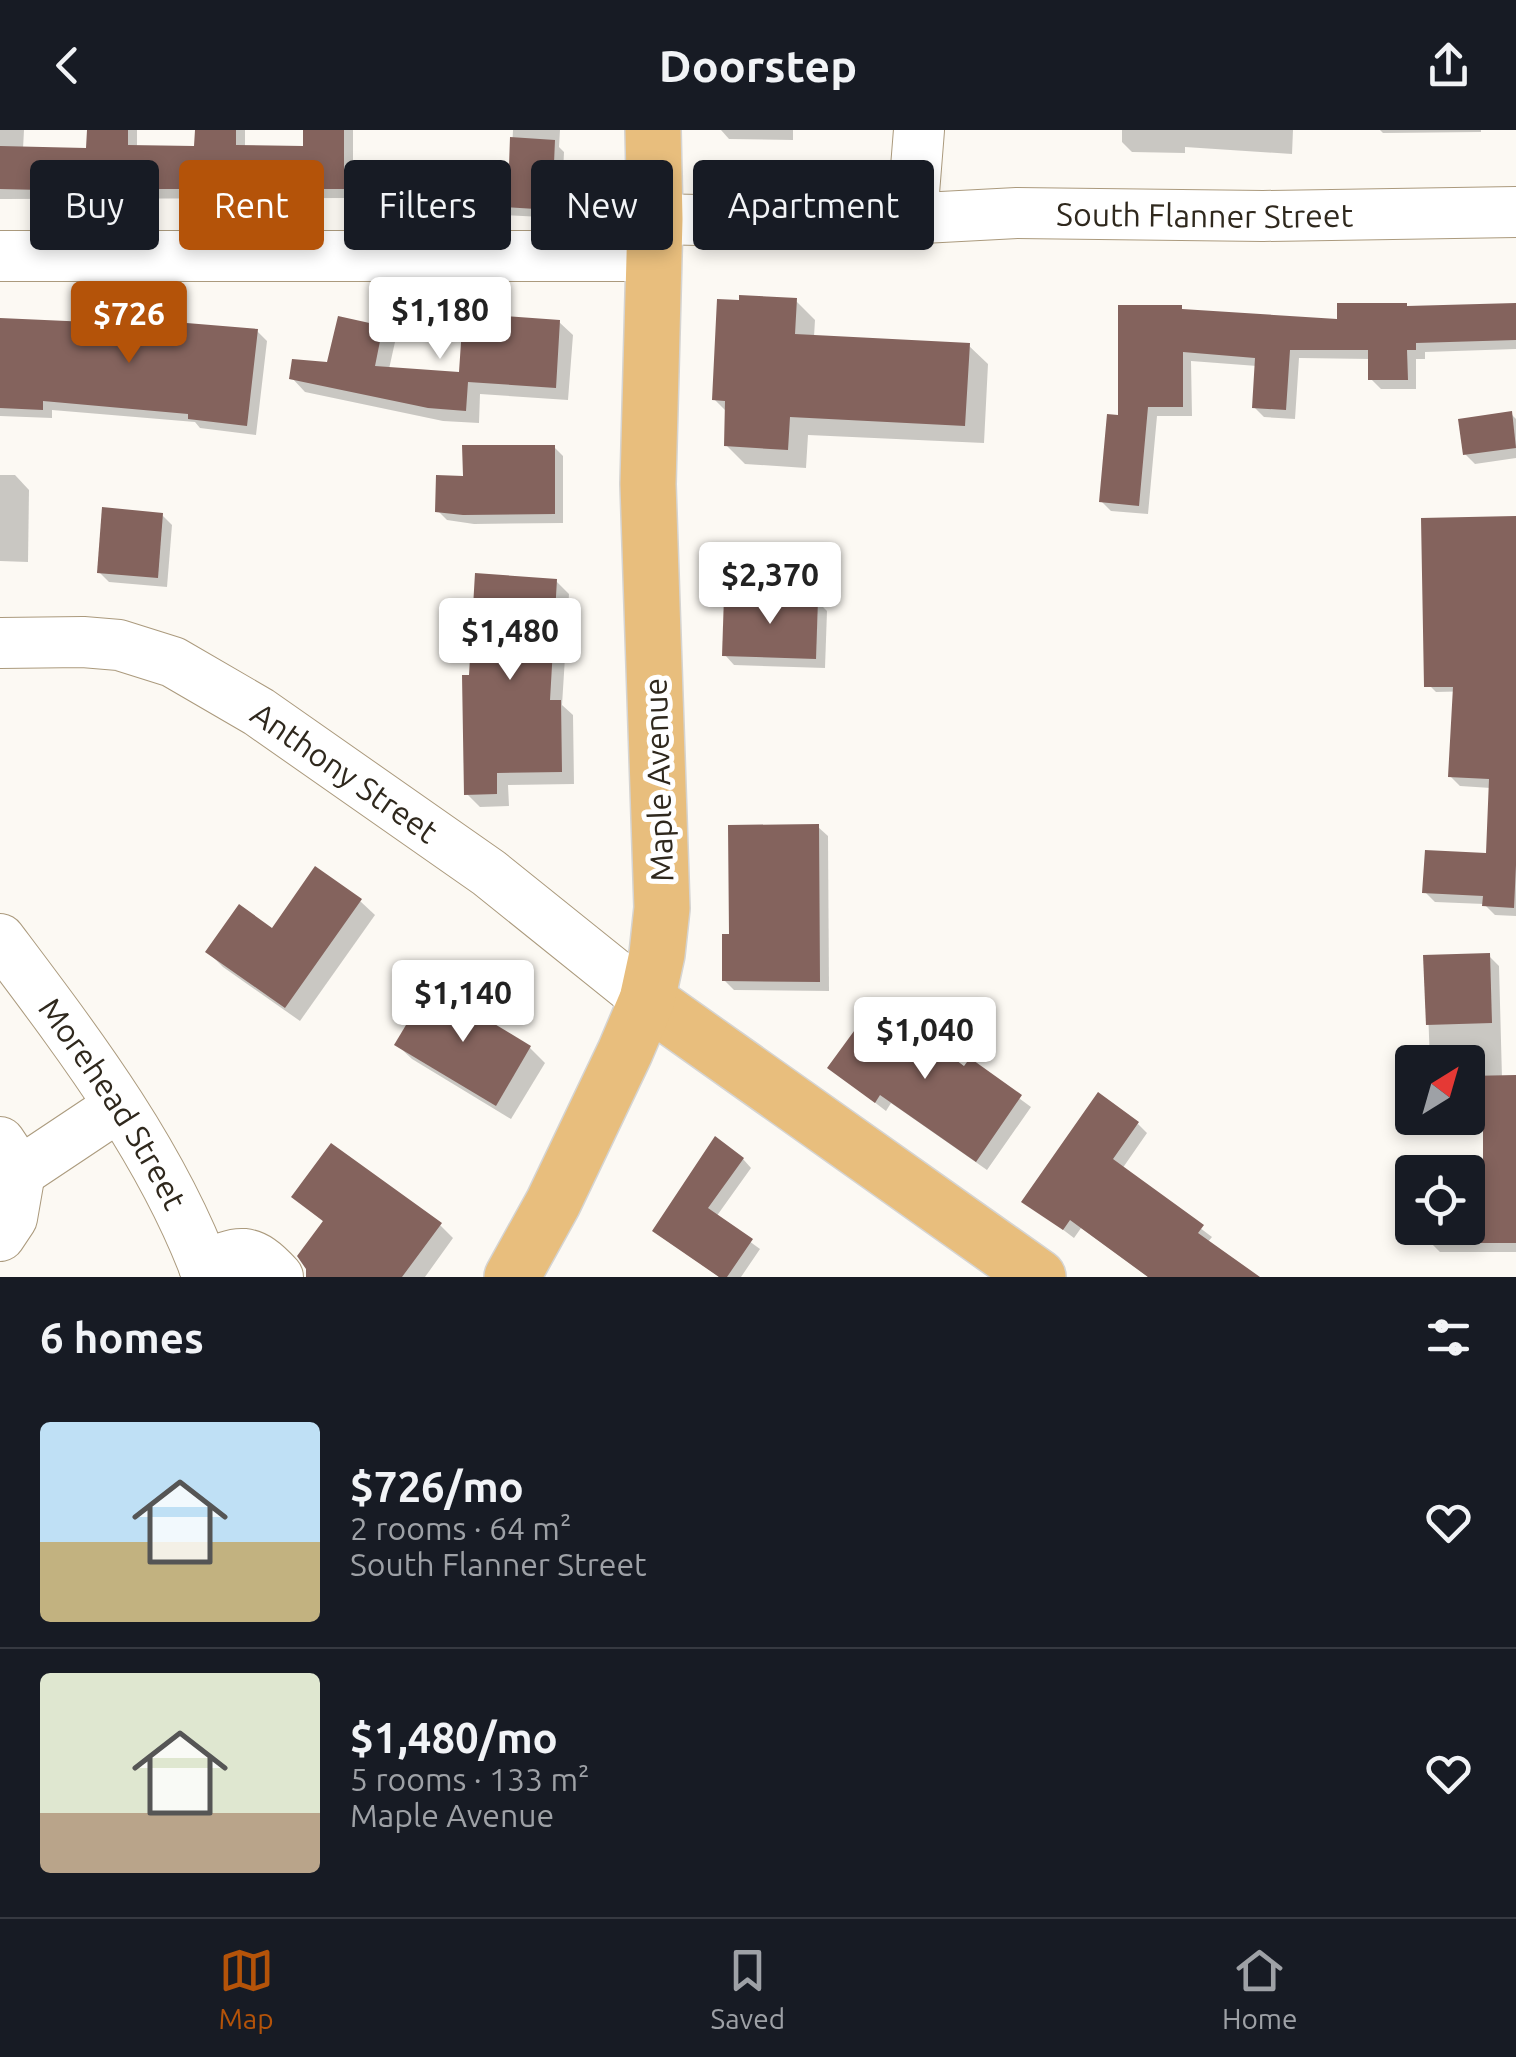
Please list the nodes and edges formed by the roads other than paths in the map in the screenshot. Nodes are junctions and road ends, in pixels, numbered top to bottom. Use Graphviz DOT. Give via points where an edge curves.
graph roads {
  1 [pos="653,130"];
  2 [pos="919,130"];
  3 [pos="653,160"];
  4 [pos="917,160"];
  5 [pos="1516,212"];
  6 [pos="934,217"];
  7 [pos="531,241"];
  8 [pos="654,250"];
  9 [pos="0,256"];
  10 [pos="0,643"];
  11 [pos="0,938"];
  12 [pos="647,1000"];
  13 [pos="119,1106"];
  14 [pos="10,1157"];
  15 [pos="0,1236"];
  16 [pos="206,1272"];
  17 [pos="278,1277"];
  18 [pos="512,1277"];
  19 [pos="1038,1277"];
  1 -- 3 [label="main road, Maple Avenue"];
  2 -- 4 [label="street"];
  5 -- 6 [label="street, South Flanner Street"];
  7 -- 9 [label="street, South Flanner Street"];
  8 -- 12 [label="main road, Maple Avenue" via="648,484 662,908"];
  10 -- 12 [label="street, Anthony Street" via="120,645 173,662 259,712 488,873"];
  11 -- 13 [label="street, Morehead Street"];
  12 -- 18 [label="main road, Maple Avenue"];
  12 -- 19 [label="main road"];
  13 -- 14 [label="street"];
  13 -- 16 [label="street, Morehead Street" via="173,1198"];
  14 -- 15 [label="street" via="12,1218"];
  16 -- 17 [label="street" via="225,1256 246,1252"];
}
